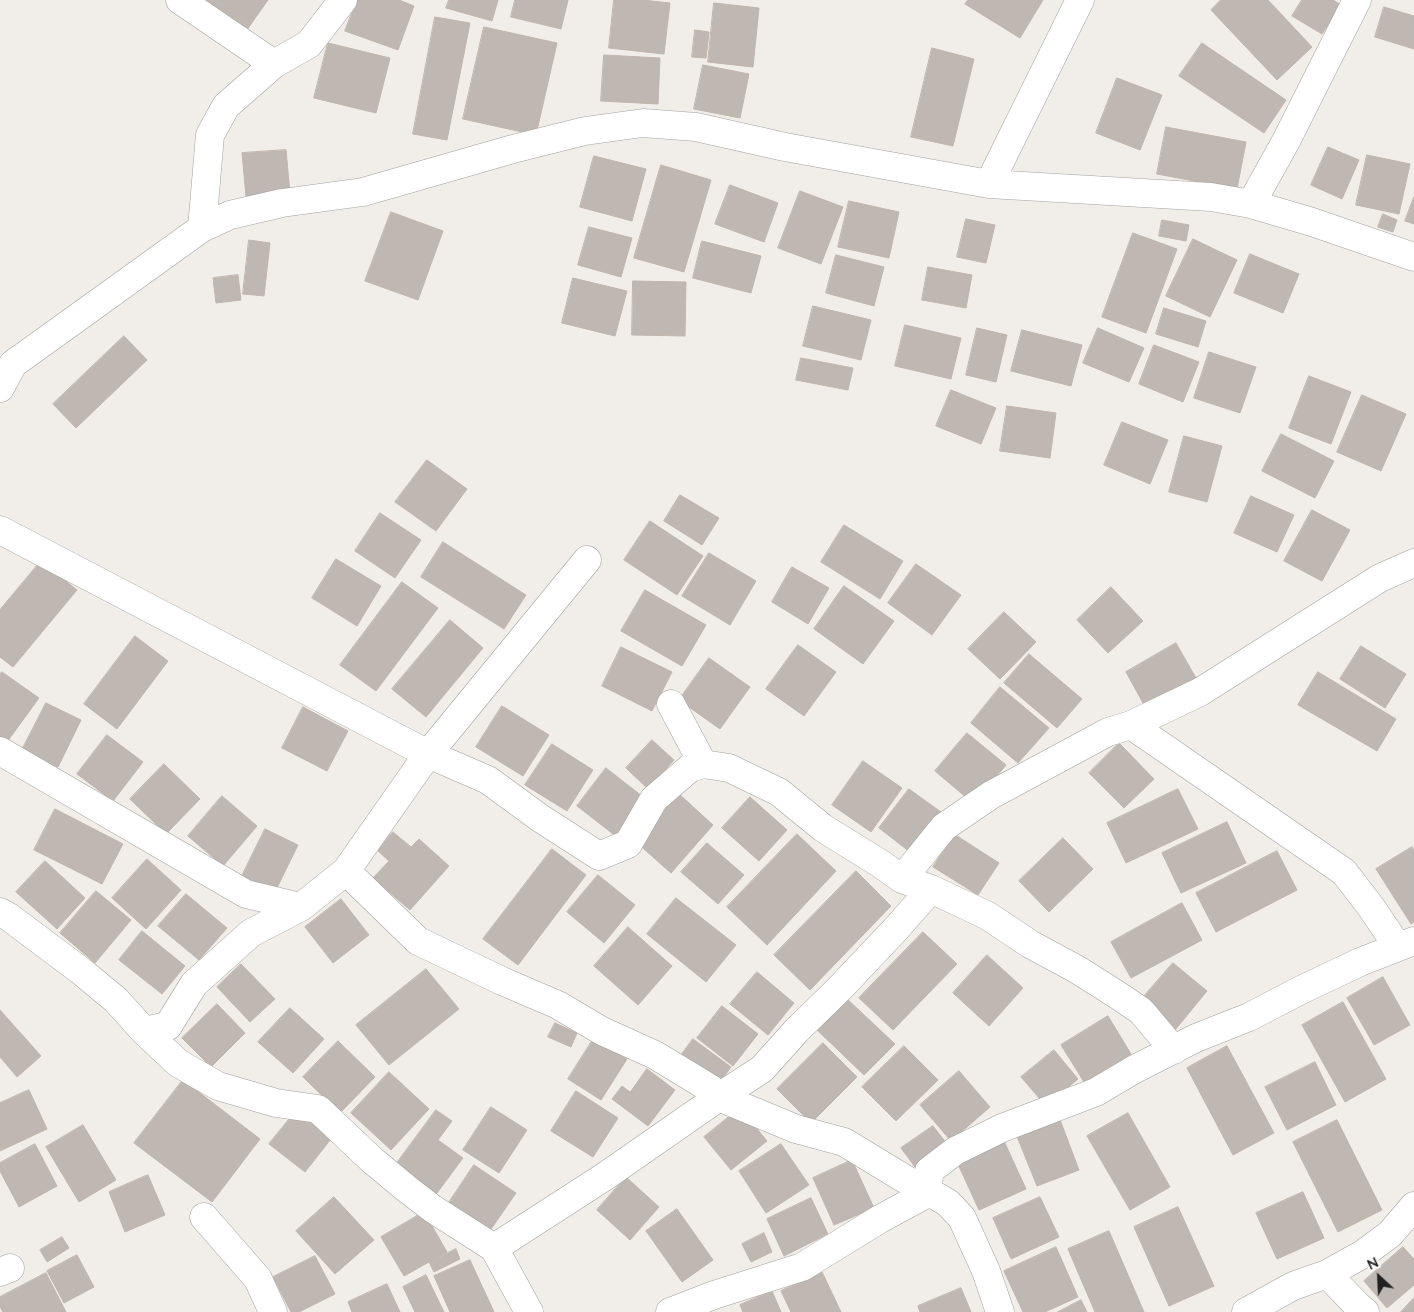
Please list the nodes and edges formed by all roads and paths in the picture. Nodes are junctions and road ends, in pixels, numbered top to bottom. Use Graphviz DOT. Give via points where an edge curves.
graph roads {
  1 [pos="180,0"];
  2 [pos="343,0"];
  3 [pos="1080,0"];
  4 [pos="1357,0"];
  5 [pos="274,64"];
  6 [pos="989,184"];
  7 [pos="1251,204"];
  8 [pos="202,228"];
  9 [pos="1414,257"];
  10 [pos="7,364"];
  11 [pos="0,388"];
  12 [pos="0,530"];
  13 [pos="587,560"];
  14 [pos="1414,563"];
  15 [pos="671,704"];
  16 [pos="1131,724"];
  17 [pos="0,751"];
  18 [pos="428,754"];
  19 [pos="703,764"];
  20 [pos="346,871"];
  21 [pos="902,879"];
  22 [pos="931,889"];
  23 [pos="301,907"];
  24 [pos="0,912"];
  25 [pos="1406,944"];
  26 [pos="144,1031"];
  27 [pos="1174,1050"];
  28 [pos="718,1097"];
  29 [pos="928,1193"];
  30 [pos="1414,1206"];
  31 [pos="204,1216"];
  32 [pos="494,1248"];
  33 [pos="1327,1274"];
  34 [pos="273,1312"];
  35 [pos="529,1312"];
  36 [pos="670,1312"];
  37 [pos="1000,1312"];
  38 [pos="1246,1312"];
  39 [pos="1366,1312"];
  1 -- 5 [label="street"];
  2 -- 5 [label="street" via="309,44"];
  3 -- 6 [label="street"];
  4 -- 7 [label="street"];
  5 -- 8 [label="street" via="226,106 210,135"];
  6 -- 7 [label="street" via="1211,197"];
  6 -- 8 [label="street" via="785,147 696,127 643,122 549,140 363,192 282,203 230,215"];
  7 -- 9 [label="street"];
  8 -- 10 [label="street"];
  10 -- 11 [label="street"];
  12 -- 18 [label="street"];
  13 -- 18 [label="street"];
  14 -- 16 [label="street" via="1380,578 1200,692"];
  15 -- 19 [label="street"];
  16 -- 21 [label="street" via="1066,754 992,795 944,827"];
  16 -- 25 [label="street" via="1344,872"];
  17 -- 23 [label="street" via="246,894"];
  18 -- 19 [label="street" via="488,780 599,856 628,844 654,799 690,768"];
  18 -- 20 [label="street"];
  19 -- 21 [label="street" via="729,768 779,792 823,828"];
  20 -- 23 [label="street"];
  20 -- 28 [label="street" via="418,941 558,1005 602,1031 655,1055 711,1089"];
  21 -- 22 [label="street"];
  22 -- 27 [label="street" via="988,916 1119,996 1140,1010"];
  22 -- 28 [label="street" via="762,1069"];
  23 -- 26 [label="street" via="251,933 194,984 168,1026"];
  24 -- 26 [label="street" via="81,971 116,1000"];
  25 -- 27 [label="street" via="1360,962"];
  26 -- 32 [label="street" via="178,1063 218,1086 276,1103 318,1109 407,1189"];
  27 -- 29 [label="street" via="1096,1092 1002,1128 955,1151 930,1172"];
  28 -- 29 [label="street" via="796,1129 844,1142"];
  28 -- 32 [label="street" via="604,1177"];
  29 -- 36 [label="street" via="802,1267"];
  29 -- 37 [label="street" via="948,1203 962,1218"];
  30 -- 33 [label="street" via="1390,1234"];
  31 -- 34 [label="street" via="258,1279"];
  32 -- 35 [label="street"];
  33 -- 38 [label="street" via="1293,1286"];
  33 -- 39 [label="street"];
}
